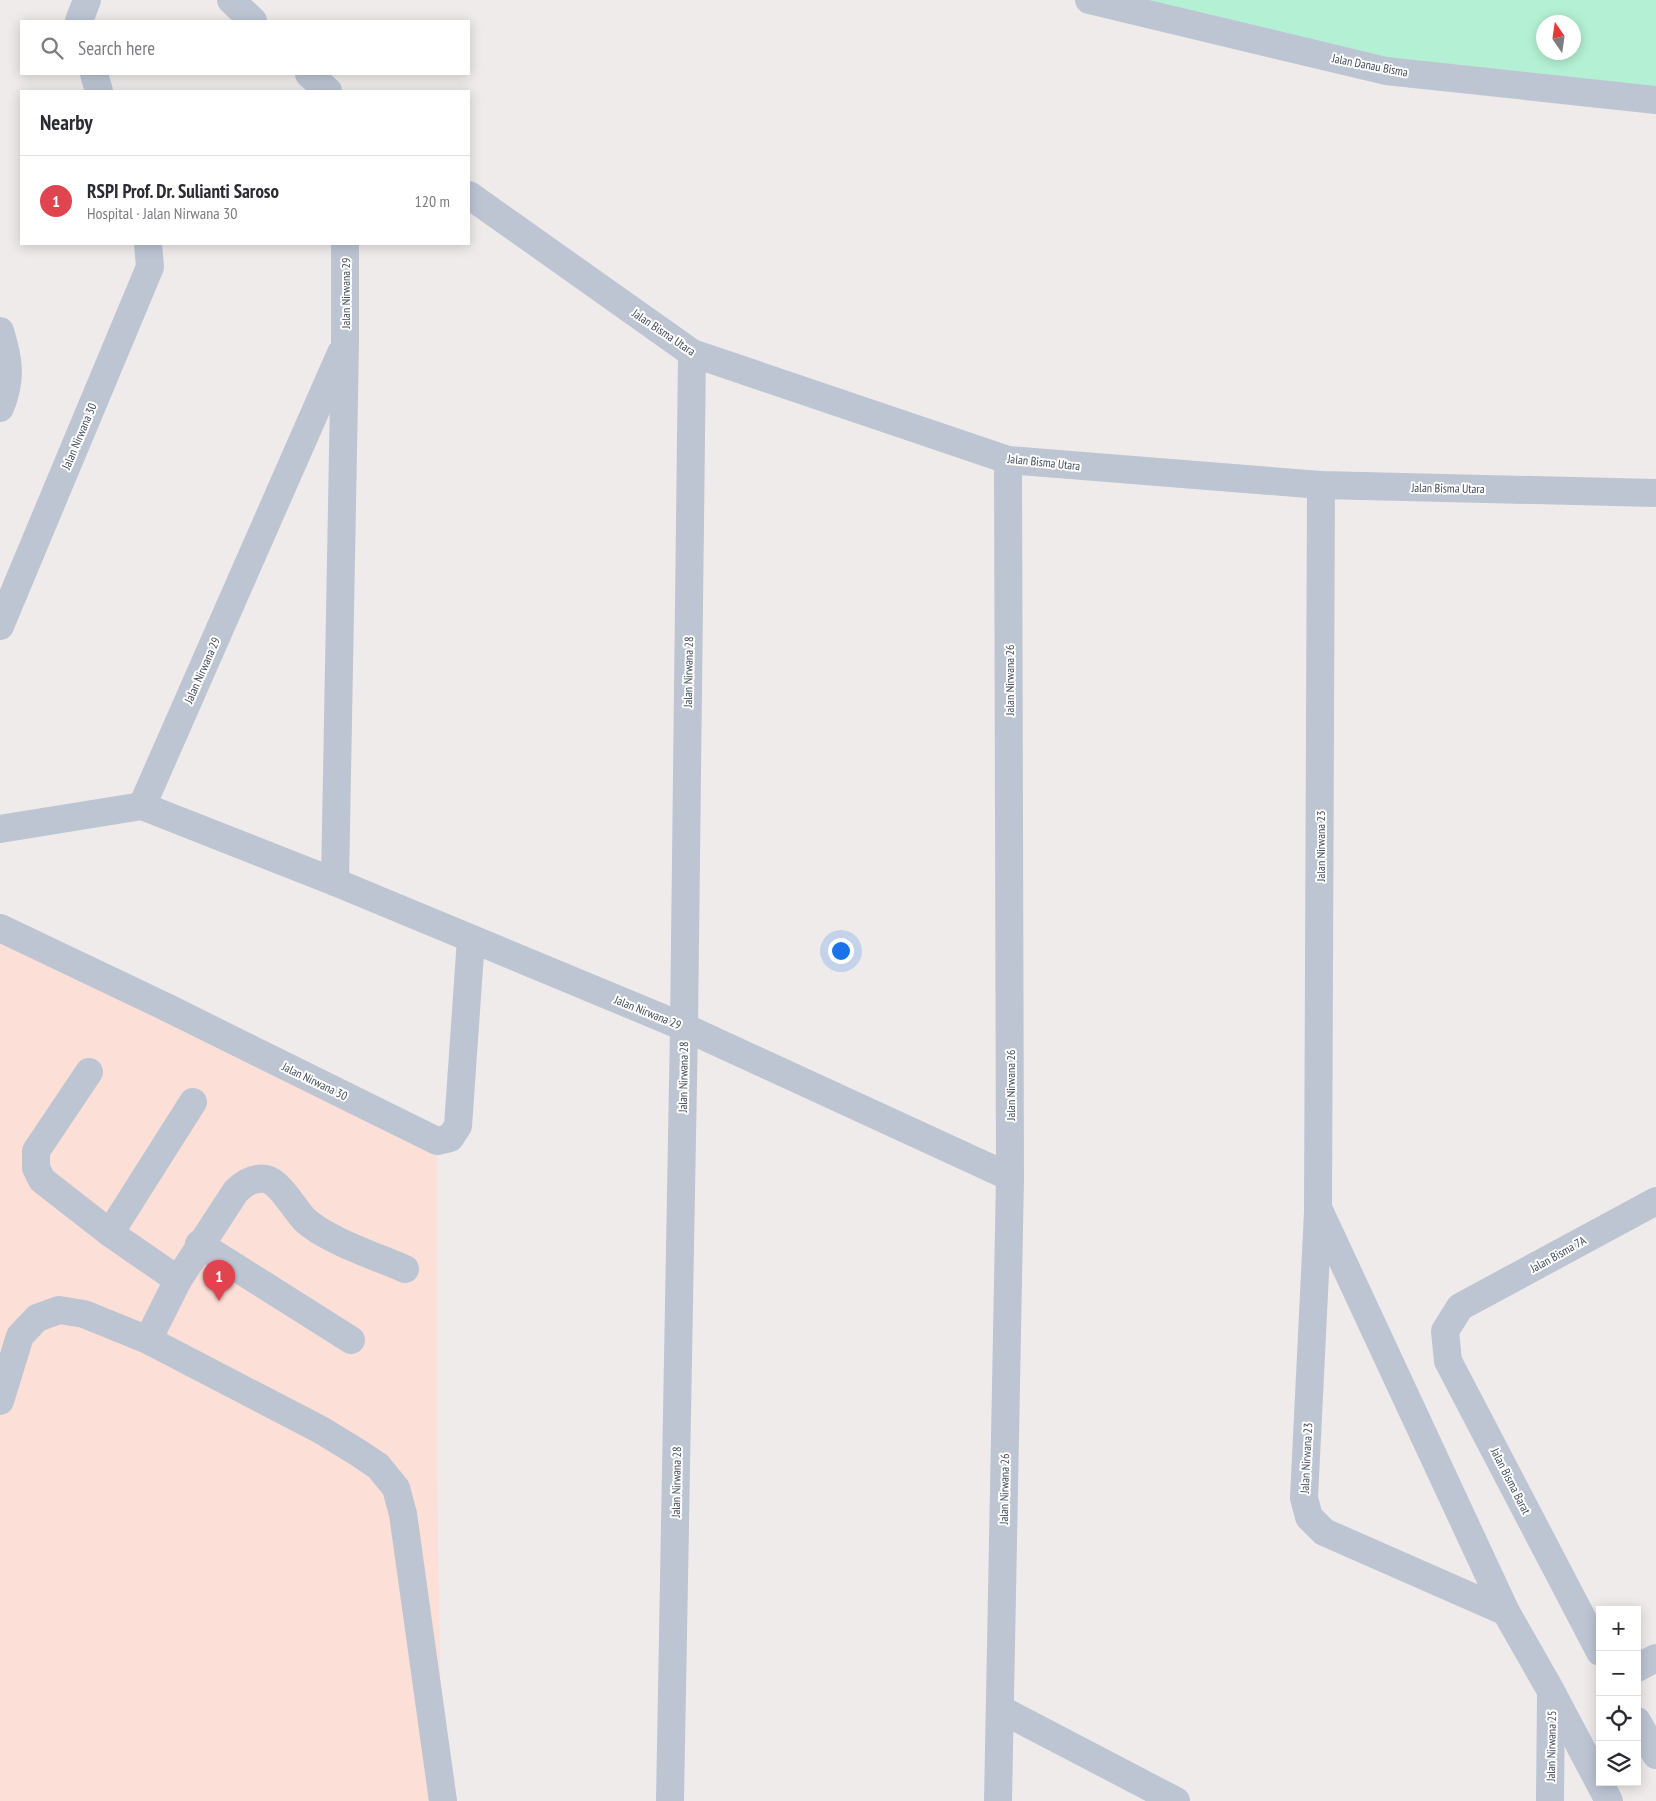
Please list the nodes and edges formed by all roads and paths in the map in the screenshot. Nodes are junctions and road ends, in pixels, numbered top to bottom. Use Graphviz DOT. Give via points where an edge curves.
graph roads {
  1 [pos="87,0"];
  2 [pos="231,0"];
  3 [pos="1089,0"];
  4 [pos="79,20"];
  5 [pos="252,20"];
  6 [pos="94,75"];
  7 [pos="310,75"];
  8 [pos="99,90"];
  9 [pos="327,90"];
  10 [pos="1656,100"];
  11 [pos="470,196"];
  12 [pos="148,245"];
  13 [pos="345,245"];
  14 [pos="0,331"];
  15 [pos="345,343"];
  16 [pos="692,353"];
  17 [pos="0,408"];
  18 [pos="1008,460"];
  19 [pos="1321,485"];
  20 [pos="1656,493"];
  21 [pos="0,626"];
  22 [pos="142,806"];
  23 [pos="0,829"];
  24 [pos="335,882"];
  25 [pos="0,928"];
  26 [pos="470,939"];
  27 [pos="684,1027"];
  28 [pos="89,1072"];
  29 [pos="193,1102"];
  30 [pos="1010,1178"];
  31 [pos="1656,1201"];
  32 [pos="1318,1208"];
  33 [pos="110,1233"];
  34 [pos="199,1244"];
  35 [pos="405,1269"];
  36 [pos="178,1280"];
  37 [pos="1460,1307"];
  38 [pos="148,1340"];
  39 [pos="351,1340"];
  40 [pos="0,1401"];
  41 [pos="1506,1612"];
  42 [pos="1599,1651"];
  43 [pos="1656,1658"];
  44 [pos="1641,1666"];
  45 [pos="1551,1691"];
  46 [pos="1000,1709"];
  47 [pos="1641,1728"];
  48 [pos="1656,1755"];
  49 [pos="443,1801"];
  50 [pos="670,1801"];
  51 [pos="998,1801"];
  52 [pos="1176,1801"];
  53 [pos="1550,1801"];
  54 [pos="1609,1801"];
  1 -- 4 [label="street"];
  2 -- 5 [label="street"];
  3 -- 10 [label="street, Jalan Danau Bisma" via="1386,71"];
  6 -- 8 [label="street"];
  7 -- 9 [label="street"];
  11 -- 16 [label="street, Jalan Bisma Utara"];
  12 -- 21 [label="street, Jalan Nirwana 30" via="150,267"];
  13 -- 15 [label="street, Jalan Nirwana 29"];
  14 -- 17 [label="street" via="8,358 8,381"];
  15 -- 22 [label="street, Jalan Nirwana 29"];
  15 -- 24 [label="street, Jalan Nirwana 29"];
  16 -- 18 [label="street, Jalan Bisma Utara"];
  16 -- 27 [label="street, Jalan Nirwana 28"];
  18 -- 19 [label="street, Jalan Bisma Utara"];
  18 -- 30 [label="street, Jalan Nirwana 26"];
  19 -- 20 [label="street, Jalan Bisma Utara"];
  19 -- 32 [label="street, Jalan Nirwana 23"];
  22 -- 23 [label="street"];
  22 -- 24 [label="street, Jalan Nirwana 29"];
  24 -- 26 [label="street, Jalan Nirwana 29"];
  25 -- 26 [label="street, Jalan Nirwana 30" via="437,1141 450,1138 458,1126"];
  26 -- 27 [label="street, Jalan Nirwana 29"];
  27 -- 30 [label="street, Jalan Nirwana 29"];
  27 -- 50 [label="street, Jalan Nirwana 28"];
  28 -- 33 [label="street" via="36,1151 36,1168 42,1180"];
  29 -- 33 [label="street"];
  30 -- 46 [label="street, Jalan Nirwana 26"];
  31 -- 37 [label="street, Jalan Bisma 7A"];
  32 -- 41 [label="street, Jalan Nirwana 23"];
  32 -- 41 [label="street, Jalan Nirwana 23" via="1304,1498 1309,1517 1324,1532"];
  33 -- 36 [label="street"];
  34 -- 35 [label="street" via="243,1184 267,1179 275,1183 306,1221 329,1236"];
  34 -- 36 [label="street"];
  34 -- 39 [label="street"];
  36 -- 38 [label="street"];
  37 -- 42 [label="street, Jalan Bisma Barat" via="1445,1331 1448,1360"];
  38 -- 40 [label="street" via="84,1314 59,1310 37,1318 20,1336"];
  38 -- 49 [label="street" via="321,1430 378,1466 396,1488 403,1514"];
  41 -- 45 [label="street, Jalan Nirwana 23"];
  43 -- 44 [label="street"];
  45 -- 53 [label="street, Jalan Nirwana 25"];
  45 -- 54 [label="street, Jalan Nirwana 23"];
  46 -- 51 [label="street, Jalan Nirwana 26"];
  46 -- 52 [label="street"];
  47 -- 48 [label="street"];
}
